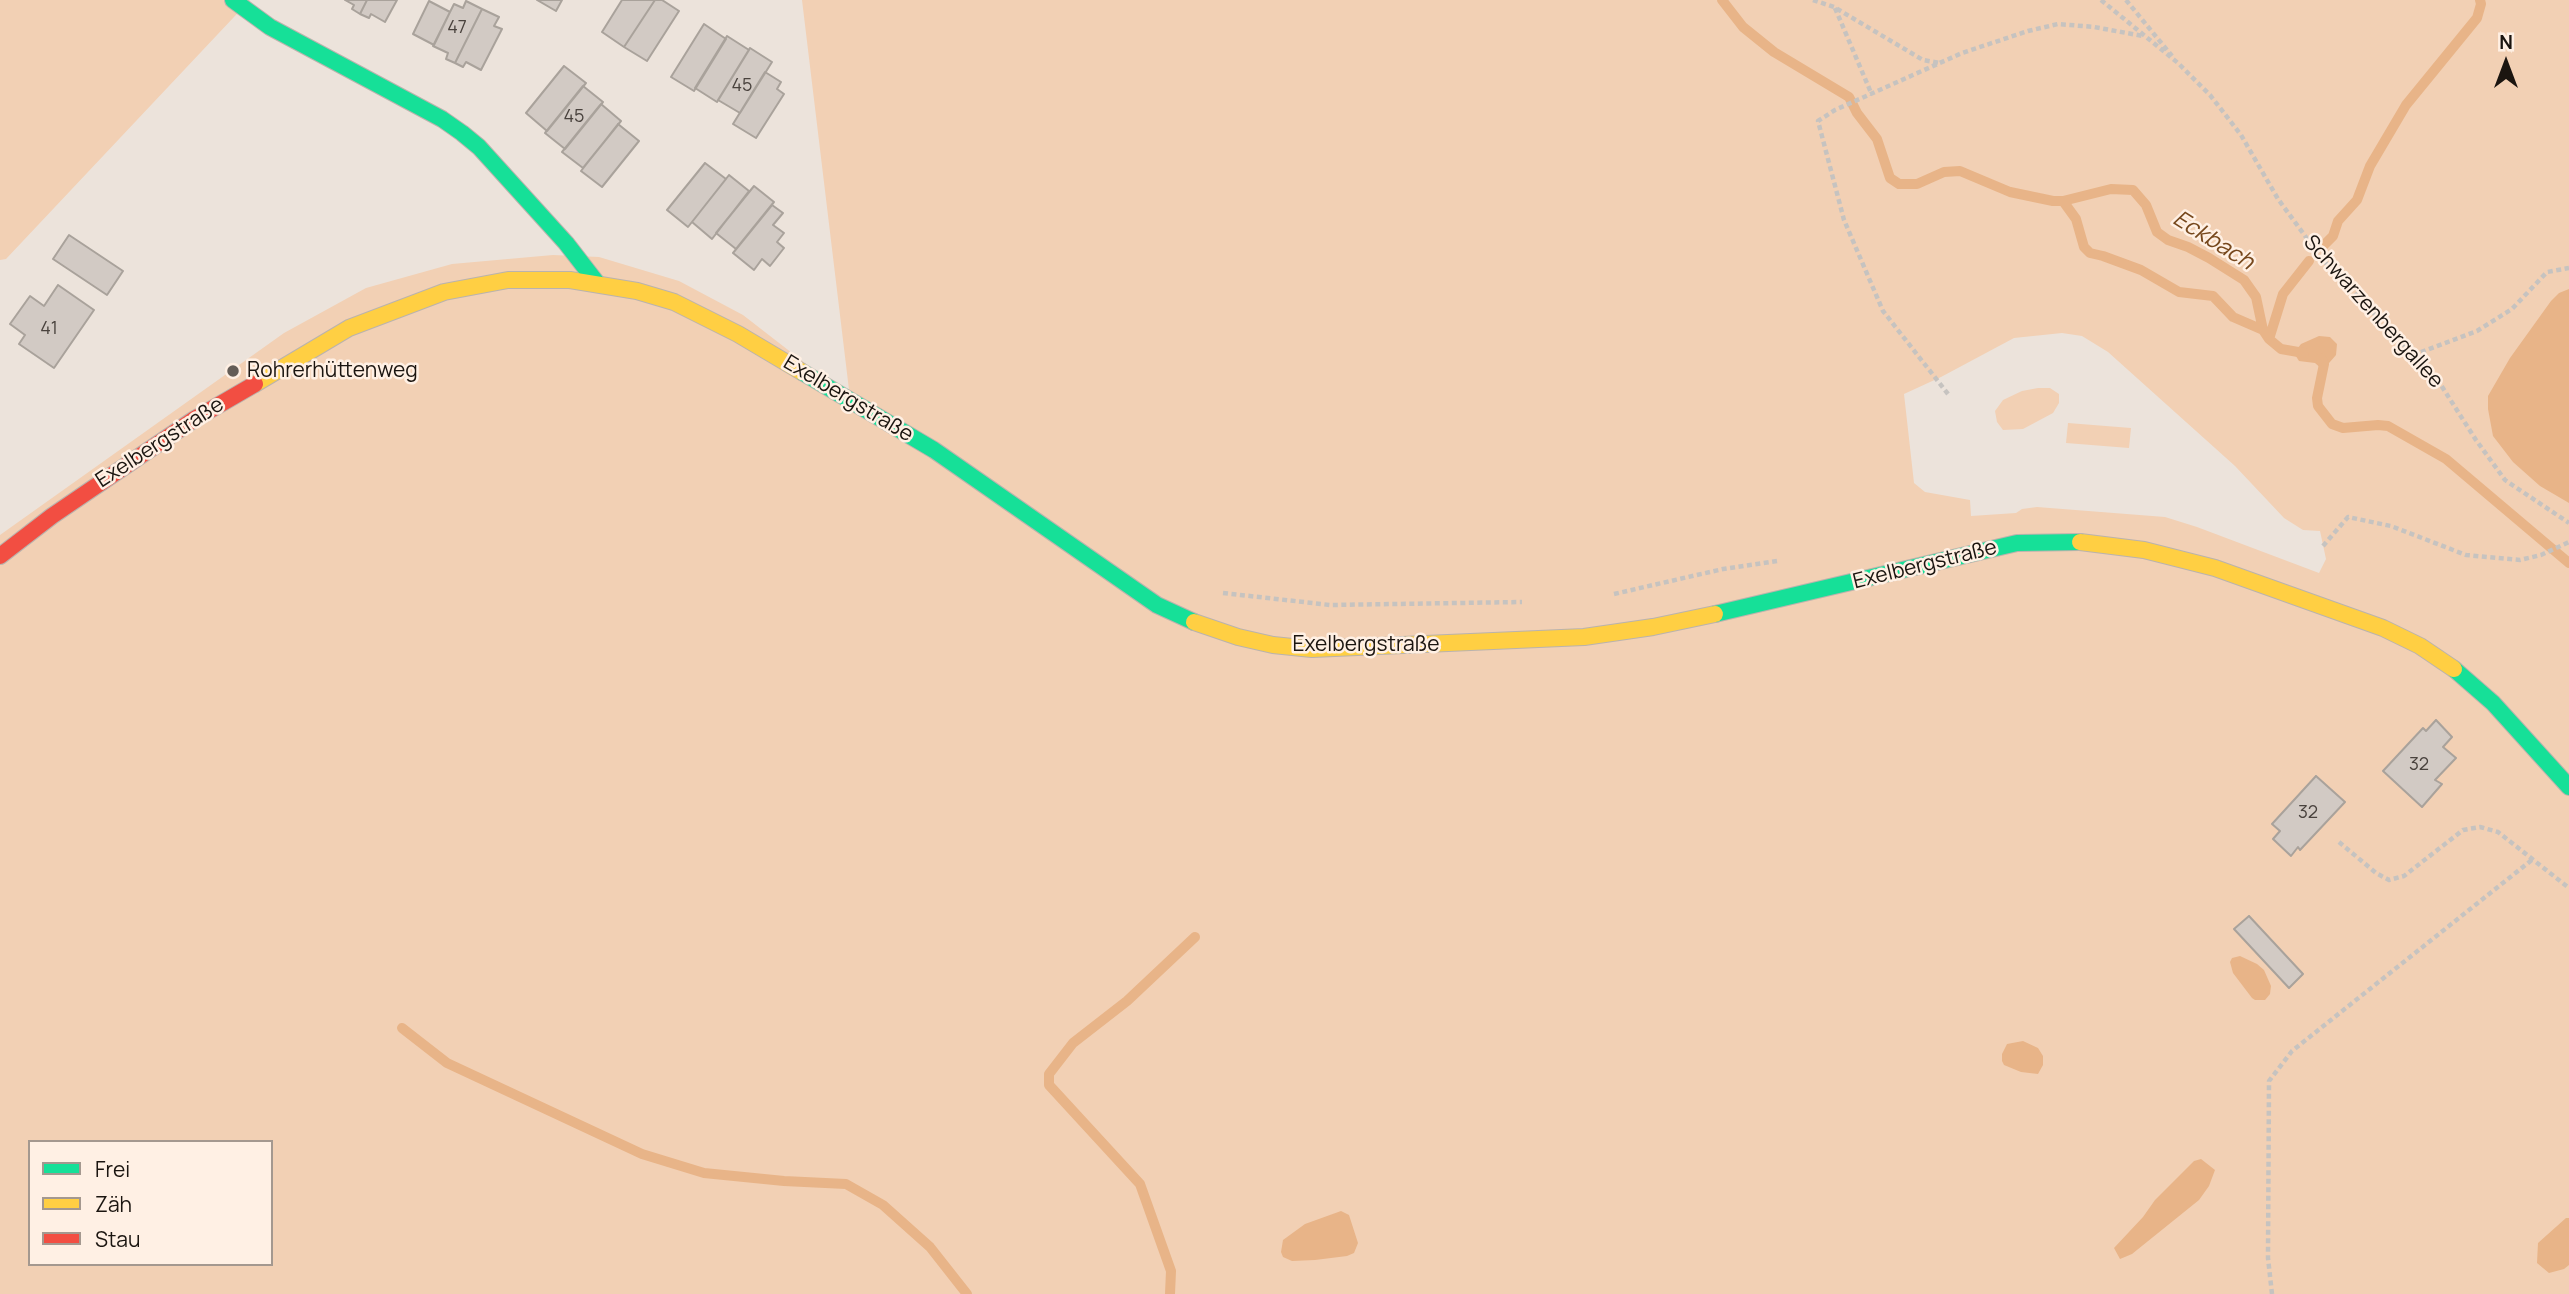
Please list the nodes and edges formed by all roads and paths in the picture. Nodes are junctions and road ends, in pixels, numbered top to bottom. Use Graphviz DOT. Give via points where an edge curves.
graph roads {
  1 [pos="233,0"];
  2 [pos="1813,0"];
  3 [pos="2101,0"];
  4 [pos="2126,0"];
  5 [pos="1834,7"];
  6 [pos="2144,36"];
  7 [pos="1940,62"];
  8 [pos="2178,63"];
  9 [pos="1870,96"];
  10 [pos="2569,268"];
  11 [pos="597,283"];
  12 [pos="2413,355"];
  13 [pos="1948,394"];
  14 [pos="2569,523"];
  15 [pos="2569,542"];
  16 [pos="2323,546"];
  17 [pos="0,556"];
  18 [pos="1788,559"];
  19 [pos="1210,591"];
  20 [pos="1604,596"];
  21 [pos="1535,601"];
  22 [pos="2569,787"];
  23 [pos="2339,842"];
  24 [pos="2533,859"];
  25 [pos="2569,888"];
  26 [pos="2272,1294"];
  1 -- 11 [label="main road" via="270,27 463,133 566,243"];
  2 -- 5 [label="path"];
  3 -- 6 [label="path, Schwarzenbergallee"];
  4 -- 8 [label="path"];
  5 -- 7 [label="path" via="1923,60"];
  5 -- 9 [label="path"];
  6 -- 7 [label="path" via="2058,24"];
  6 -- 8 [label="path, Schwarzenbergallee"];
  7 -- 9 [label="path"];
  8 -- 12 [label="path, Schwarzenbergallee" via="2241,135 2278,199 2322,259"];
  9 -- 13 [label="path" via="1818,121 1844,220 1883,311"];
  10 -- 12 [label="path" via="2547,272 2512,309 2477,331"];
  11 -- 17 [label="main road, Exelbergstraße" via="535,279 478,284 374,317 308,350 193,420"];
  11 -- 22 [label="main road, Exelbergstraße" via="674,302 738,334 934,450 1157,605 1238,637 1312,649 1584,637 1746,608 2017,543 2101,545 2144,551 2244,577 2420,646 2493,703"];
  12 -- 14 [label="path, Schwarzenbergallee" via="2439,382 2505,480"];
  15 -- 16 [label="path" via="2520,560 2466,555 2391,526 2348,517"];
  18 -- 20 [label="path"];
  19 -- 21 [label="path" via="1330,605"];
  23 -- 24 [label="path" via="2389,880 2404,876 2463,830 2480,827 2498,832"];
  24 -- 25 [label="path"];
  24 -- 26 [label="path" via="2292,1051 2269,1081"];
}
